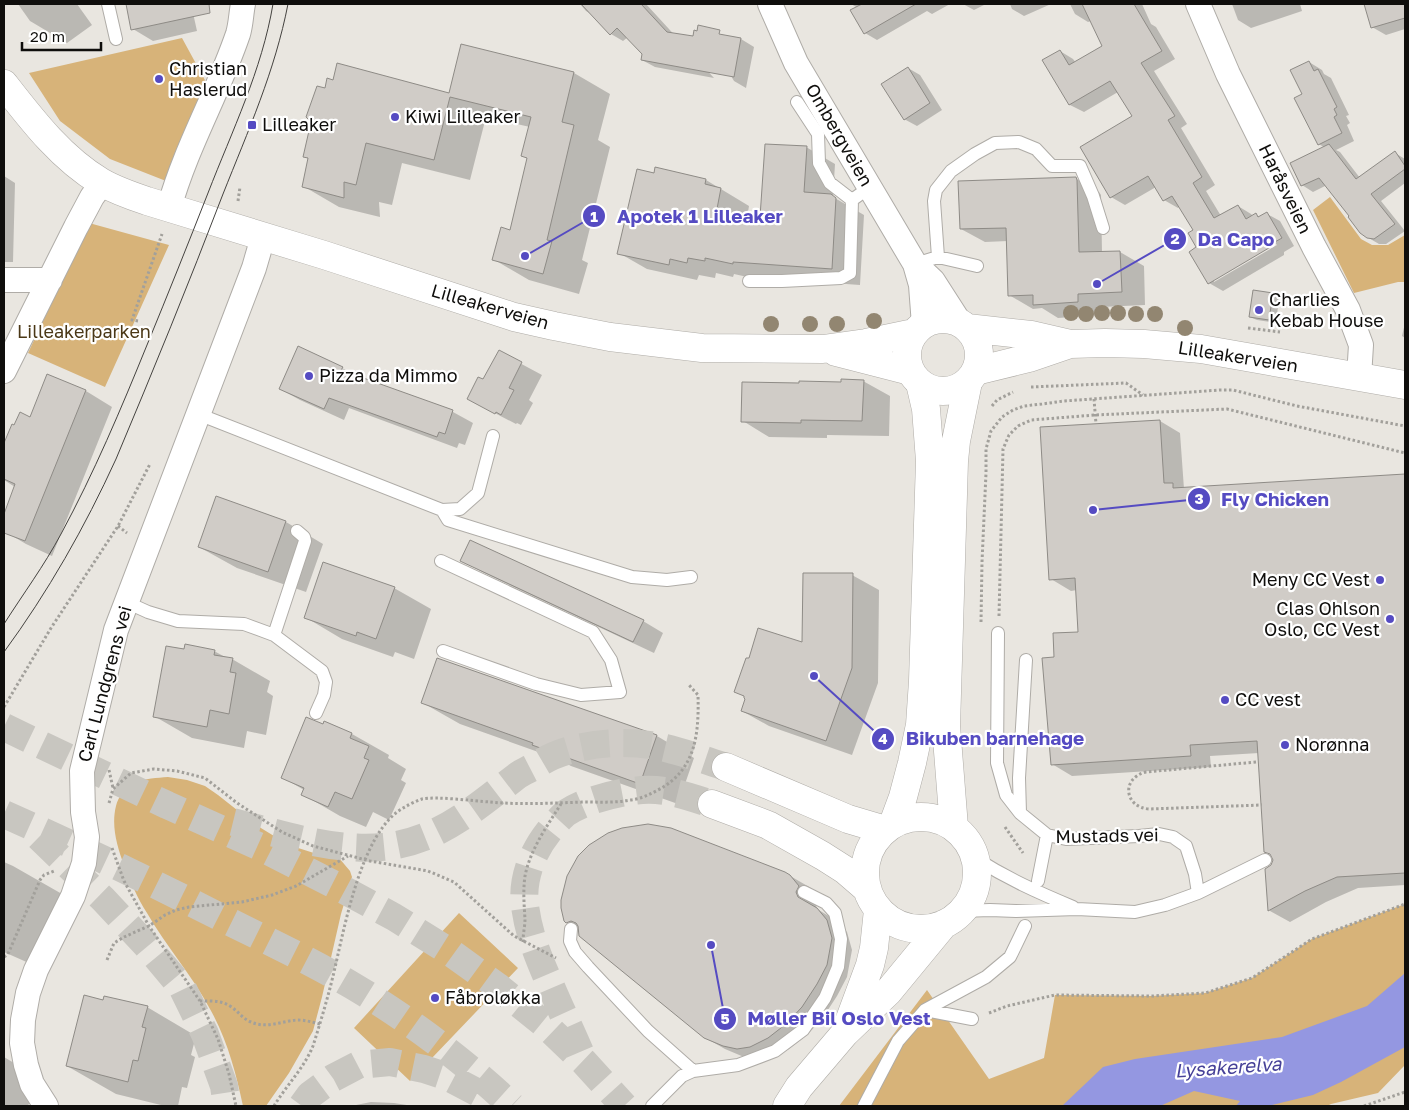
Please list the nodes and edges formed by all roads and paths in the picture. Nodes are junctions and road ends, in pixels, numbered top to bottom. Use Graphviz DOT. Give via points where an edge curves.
graph roads {
  1 [pos="108,4"];
  2 [pos="243,4"];
  3 [pos="770,4"];
  4 [pos="1198,4"];
  5 [pos="116,40"];
  6 [pos="4,84"];
  7 [pos="797,102"];
  8 [pos="102,183"];
  9 [pos="240,187"];
  10 [pos="861,194"];
  11 [pos="238,202"];
  12 [pos="166,219"];
  13 [pos="1103,228"];
  14 [pos="263,237"];
  15 [pos="938,257"];
  16 [pos="915,264"];
  17 [pos="977,266"];
  18 [pos="4,280"];
  19 [pos="50,280"];
  20 [pos="749,281"];
  21 [pos="138,322"];
  22 [pos="964,325"];
  23 [pos="919,329"];
  24 [pos="1070,344"];
  25 [pos="823,348"];
  26 [pos="4,371"];
  27 [pos="915,377"];
  28 [pos="972,377"];
  29 [pos="1359,377"];
  30 [pos="1405,384"];
  31 [pos="1025,387"];
  32 [pos="1018,390"];
  33 [pos="1144,395"];
  34 [pos="1094,399"];
  35 [pos="992,406"];
  36 [pos="198,414"];
  37 [pos="1095,415"];
  38 [pos="1096,424"];
  39 [pos="1405,426"];
  40 [pos="493,436"];
  41 [pos="1405,454"];
  42 [pos="154,456"];
  43 [pos="442,510"];
  44 [pos="118,526"];
  45 [pos="297,531"];
  46 [pos="130,536"];
  47 [pos="441,561"];
  48 [pos="691,577"];
  49 [pos="126,602"];
  50 [pos="981,626"];
  51 [pos="998,634"];
  52 [pos="274,635"];
  53 [pos="443,651"];
  54 [pos="1026,660"];
  55 [pos="689,685"];
  56 [pos="4,707"];
  57 [pos="316,713"];
  58 [pos="1256,762"];
  59 [pos="726,767"];
  60 [pos="561,803"];
  61 [pos="712,804"];
  62 [pos="108,805"];
  63 [pos="1262,805"];
  64 [pos="1020,813"];
  65 [pos="1005,826"];
  66 [pos="889,827"];
  67 [pos="954,827"];
  68 [pos="1047,835"];
  69 [pos="110,845"];
  70 [pos="348,855"];
  71 [pos="975,858"];
  72 [pos="365,860"];
  73 [pos="1024,860"];
  74 [pos="1265,860"];
  75 [pos="84,863"];
  76 [pos="1038,881"];
  77 [pos="804,892"];
  78 [pos="1198,893"];
  79 [pos="873,899"];
  80 [pos="1405,904"];
  81 [pos="1077,909"];
  82 [pos="953,917"];
  83 [pos="149,926"];
  84 [pos="1025,926"];
  85 [pos="571,929"];
  86 [pos="522,942"];
  87 [pos="4,957"];
  88 [pos="107,960"];
  89 [pos="588,968"];
  90 [pos="200,1001"];
  91 [pos="925,1010"];
  92 [pos="972,1019"];
  93 [pos="320,1024"];
  94 [pos="845,1033"];
  95 [pos="693,1071"];
  96 [pos="1405,1092"];
  97 [pos="793,1097"];
  98 [pos="46,1106"];
  99 [pos="236,1106"];
  100 [pos="274,1106"];
  101 [pos="652,1106"];
  102 [pos="770,1106"];
  103 [pos="864,1106"];
  104 [pos="1364,1106"];
  1 -- 5 [label="lane"];
  2 -- 12 [label="street" via="238,32 190,146"];
  3 -- 10 [label="street, Ombergveien"];
  4 -- 29 [label="street, Haråsveien" via="1228,74 1348,310 1361,346"];
  6 -- 8 [label="main road, Lilleakerveien" via="70,160"];
  7 -- 10 [label="lane" via="818,134 819,162 830,183"];
  8 -- 12 [label="main road, Lilleakerveien" via="127,194"];
  8 -- 19 [label="street" via="78,221"];
  9 -- 11 [label="path"];
  10 -- 16 [label="street, Ombergveien"];
  10 -- 20 [label="lane" via="850,273 841,278"];
  12 -- 14 [label="main road, Lilleakerveien"];
  12 -- 21 [label="path" via="132,320"];
  13 -- 15 [label="lane" via="1080,166 1052,166 1036,149 1019,142 995,143 951,170 936,190"];
  14 -- 25 [label="main road, Lilleakerveien" via="506,314 554,326 610,337 702,348"];
  14 -- 36 [label="street, Carl Lundgrens vei"];
  15 -- 16 [label="lane"];
  15 -- 17 [label="lane"];
  16 -- 22 [label="street, Ombergveien" via="933,281"];
  16 -- 23 [label="street, Ombergveien" via="921,285"];
  18 -- 19 [label="street"];
  19 -- 26 [label="street"];
  22 -- 23 [label="main road" via="942,319"];
  22 -- 24 [label="main road, Lilleakerveien"];
  22 -- 28 [label="main road" via="975,337 979,348 979,360"];
  23 -- 25 [label="main road, Lilleakerveien" via="866,343"];
  23 -- 27 [label="main road" via="907,352"];
  24 -- 28 [label="main road, Lilleakerveien"];
  24 -- 29 [label="main road, Lilleakerveien" via="1144,344 1201,350"];
  25 -- 27 [label="main road, Lilleakerveien"];
  27 -- 28 [label="main road" via="928,388 939,391 959,388"];
  27 -- 66 [label="main road" via="926,409 930,461 924,681 912,763 903,797"];
  28 -- 67 [label="main road" via="954,461 946,726"];
  29 -- 30 [label="main road, Lilleakerveien"];
  31 -- 33 [label="path" via="1126,383"];
  32 -- 35 [label="path"];
  33 -- 34 [label="path"];
  33 -- 39 [label="path" via="1232,390"];
  34 -- 37 [label="path"];
  34 -- 50 [label="path" via="1024,406 1002,417 991,431 986,449"];
  36 -- 43 [label="lane"];
  36 -- 49 [label="street, Carl Lundgrens vei"];
  37 -- 38 [label="path"];
  37 -- 41 [label="path" via="1227,409"];
  37 -- 51 [label="path" via="1031,420 1009,434 1003,449"];
  40 -- 43 [label="lane" via="478,494 460,509"];
  42 -- 44 [label="path"];
  43 -- 48 [label="lane" via="448,520 632,577 666,580"];
  44 -- 46 [label="path"];
  44 -- 56 [label="path"];
  45 -- 52 [label="lane" via="305,541"];
  47 -- 53 [label="lane" via="593,632 611,660 620,692 581,695 563,691"];
  49 -- 52 [label="lane" via="178,621 244,624"];
  49 -- 75 [label="street, Carl Lundgrens vei" via="116,630 82,771 87,836"];
  51 -- 64 [label="lane" via="998,763 1006,795"];
  52 -- 57 [label="lane" via="322,671 326,682"];
  54 -- 64 [label="lane"];
  55 -- 60 [label="path" via="698,695 698,721 695,743 681,773 649,795 632,800"];
  58 -- 63 [label="path" via="1146,772 1133,778 1129,792 1135,805 1149,809"];
  59 -- 66 [label="main road" via="848,819"];
  60 -- 72 [label="path" via="423,799 390,816"];
  60 -- 86 [label="path" via="540,838 527,871"];
  61 -- 79 [label="main road" via="768,825 824,856 845,870"];
  62 -- 70 [label="path" via="113,789 131,773 154,769 177,771 205,778 236,803 282,832 313,846"];
  64 -- 68 [label="lane"];
  65 -- 73 [label="path" via="1023,852"];
  66 -- 67 [label="main road" via="908,818 924,816"];
  66 -- 79 [label="main road" via="876,839 866,863 864,876"];
  67 -- 71 [label="main road" via="963,835"];
  68 -- 76 [label="lane, Mustads vei"];
  68 -- 78 [label="lane, Mustads vei" via="1066,839 1173,836 1186,846"];
  69 -- 83 [label="path" via="124,881"];
  70 -- 72 [label="path"];
  70 -- 83 [label="path" via="296,886 272,895 176,910"];
  71 -- 81 [label="lane" via="1024,887"];
  71 -- 82 [label="main road" via="977,876 973,895"];
  72 -- 86 [label="path" via="428,871 454,882"];
  72 -- 93 [label="path" via="356,879"];
  74 -- 78 [label="lane"];
  75 -- 87 [label="path" via="63,867 42,877"];
  75 -- 98 [label="street, Carl Lundgrens vei" via="73,896 36,970 25,1004 22,1043 26,1066 32,1084"];
  77 -- 95 [label="lane" via="826,903 835,913 841,939 838,967 825,998 803,1030 775,1051 738,1065"];
  78 -- 81 [label="lane" via="1134,912"];
  79 -- 82 [label="main road" via="897,924 905,926 921,929"];
  79 -- 94 [label="main road" via="874,948"];
  80 -- 92 [label="path" via="1312,939 1252,978 1205,993 1056,995 1007,1006"];
  81 -- 82 [label="lane" via="990,910"];
  82 -- 94 [label="main road" via="888,992"];
  83 -- 88 [label="path" via="114,943"];
  83 -- 90 [label="path"];
  84 -- 91 [label="lane" via="1010,957 986,977"];
  85 -- 89 [label="lane" via="570,941"];
  86 -- 89 [label="path" via="574,966"];
  89 -- 95 [label="lane" via="648,1031"];
  90 -- 93 [label="path" via="230,1006 252,1023 264,1025 306,1020"];
  90 -- 99 [label="path" via="218,1039"];
  91 -- 92 [label="lane"];
  91 -- 103 [label="lane" via="898,1041"];
  93 -- 100 [label="path" via="312,1049"];
  94 -- 97 [label="main road"];
  95 -- 101 [label="lane" via="682,1076"];
  96 -- 104 [label="path"];
  97 -- 102 [label="main road"];
}
